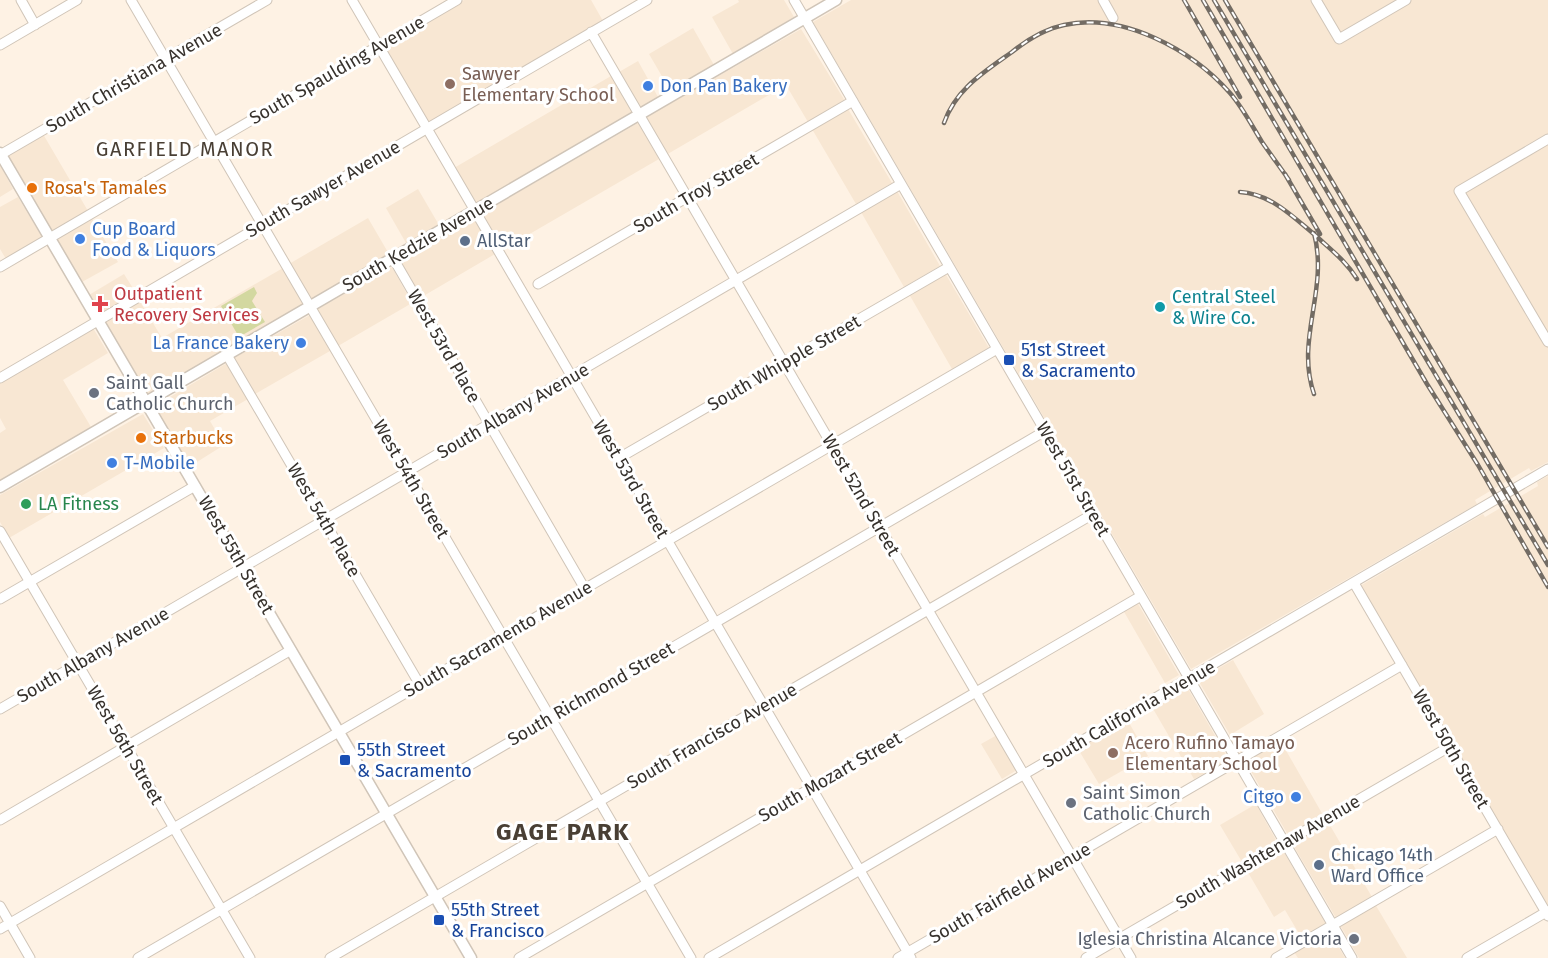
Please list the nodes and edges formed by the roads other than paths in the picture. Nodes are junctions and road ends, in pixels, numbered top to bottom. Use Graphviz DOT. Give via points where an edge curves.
graph roads {
  1 [pos="21,0"];
  2 [pos="77,0"];
  3 [pos="131,0"];
  4 [pos="267,0"];
  5 [pos="352,0"];
  6 [pos="457,0"];
  7 [pos="647,0"];
  8 [pos="794,0"];
  9 [pos="836,0"];
  10 [pos="1103,0"];
  11 [pos="1316,0"];
  12 [pos="1406,0"];
  13 [pos="804,18"];
  14 [pos="1113,18"];
  15 [pos="35,25"];
  16 [pos="591,32"];
  17 [pos="0,45"];
  18 [pos="379,46"];
  19 [pos="166,59"];
  20 [pos="853,101"];
  21 [pos="639,114"];
  22 [pos="427,128"];
  23 [pos="1548,139"];
  24 [pos="214,142"];
  25 [pos="0,154"];
  26 [pos="901,184"];
  27 [pos="688,198"];
  28 [pos="474,210"];
  29 [pos="262,225"];
  30 [pos="50,238"];
  31 [pos="393,258"];
  32 [pos="0,267"];
  33 [pos="949,267"];
  34 [pos="736,281"];
  35 [pos="538,284"];
  36 [pos="309,307"];
  37 [pos="98,320"];
  38 [pos="1548,342"];
  39 [pos="997,349"];
  40 [pos="227,355"];
  41 [pos="784,363"];
  42 [pos="571,376"];
  43 [pos="0,378"];
  44 [pos="146,402"];
  45 [pos="490,424"];
  46 [pos="1045,431"];
  47 [pos="832,445"];
  48 [pos="619,458"];
  49 [pos="1548,469"];
  50 [pos="406,472"];
  51 [pos="195,486"];
  52 [pos="0,487"];
  53 [pos="1093,514"];
  54 [pos="324,521"];
  55 [pos="880,526"];
  56 [pos="0,531"];
  57 [pos="667,541"];
  58 [pos="243,568"];
  59 [pos="29,582"];
  60 [pos="1354,583"];
  61 [pos="585,589"];
  62 [pos="1141,596"];
  63 [pos="0,599"];
  64 [pos="928,610"];
  65 [pos="715,622"];
  66 [pos="503,637"];
  67 [pos="291,650"];
  68 [pos="78,664"];
  69 [pos="1402,665"];
  70 [pos="1189,679"];
  71 [pos="420,685"];
  72 [pos="976,692"];
  73 [pos="764,706"];
  74 [pos="0,709"];
  75 [pos="550,718"];
  76 [pos="339,732"];
  77 [pos="126,747"];
  78 [pos="1449,747"];
  79 [pos="1237,761"];
  80 [pos="1024,775"];
  81 [pos="812,788"];
  82 [pos="599,801"];
  83 [pos="387,813"];
  84 [pos="0,820"];
  85 [pos="174,828"];
  86 [pos="1498,829"];
  87 [pos="1285,843"];
  88 [pos="1072,857"];
  89 [pos="860,870"];
  90 [pos="647,883"];
  91 [pos="436,897"];
  92 [pos="0,906"];
  93 [pos="221,910"];
  94 [pos="1547,913"];
  95 [pos="10,923"];
  96 [pos="1333,925"];
  97 [pos="0,929"];
  98 [pos="1120,938"];
  99 [pos="909,955"];
  100 [pos="30,958"];
  101 [pos="138,958"];
  102 [pos="250,958"];
  103 [pos="330,958"];
  104 [pos="471,958"];
  105 [pos="519,958"];
  106 [pos="691,958"];
  107 [pos="709,958"];
  108 [pos="898,958"];
  109 [pos="1086,958"];
  110 [pos="1131,958"];
  111 [pos="1276,958"];
  112 [pos="1352,958"];
  113 [pos="1467,958"];
  1 -- 15 [label="street"];
  2 -- 15 [label="street"];
  3 -- 19 [label="street, West 54th Street"];
  4 -- 19 [label="street, South Christiana Avenue"];
  5 -- 18 [label="street, West 53rd Street"];
  6 -- 18 [label="street, South Spaulding Avenue"];
  7 -- 16 [label="street, South Sawyer Avenue"];
  8 -- 13 [label="street, West 51st Street"];
  9 -- 13 [label="main road, South Kedzie Avenue"];
  10 -- 14 [label="street"];
  11 -- 12 [label="street" via="1339,39"];
  13 -- 20 [label="street, West 51st Street"];
  13 -- 21 [label="main road, South Kedzie Avenue"];
  15 -- 17 [label="street"];
  16 -- 21 [label="street, West 52nd Street"];
  16 -- 22 [label="street, South Sawyer Avenue"];
  18 -- 22 [label="street, West 53rd Street"];
  18 -- 24 [label="street, South Spaulding Avenue"];
  19 -- 24 [label="street, West 54th Street"];
  19 -- 25 [label="street, South Christiana Avenue"];
  20 -- 26 [label="street, West 51st Street"];
  20 -- 27 [label="street, South Troy Street"];
  21 -- 27 [label="street, West 52nd Street"];
  21 -- 28 [label="main road, South Kedzie Avenue"];
  22 -- 28 [label="street, West 53rd Street"];
  22 -- 29 [label="street, South Sawyer Avenue"];
  23 -- 38 [label="street" via="1459,191"];
  24 -- 29 [label="street, West 54th Street"];
  24 -- 30 [label="street, South Spaulding Avenue"];
  25 -- 30 [label="main road, West 55th Street"];
  26 -- 33 [label="street, West 51st Street"];
  26 -- 34 [label="street, South Albany Avenue"];
  27 -- 34 [label="street, West 52nd Street"];
  27 -- 35 [label="street, South Troy Street"];
  28 -- 31 [label="main road, South Kedzie Avenue"];
  28 -- 42 [label="street, West 53rd Street"];
  29 -- 36 [label="street, West 54th Street"];
  29 -- 37 [label="street, South Sawyer Avenue"];
  30 -- 32 [label="street, South Spaulding Avenue"];
  30 -- 37 [label="main road, West 55th Street"];
  31 -- 36 [label="main road, South Kedzie Avenue"];
  31 -- 45 [label="street, West 53rd Place"];
  33 -- 39 [label="street, West 51st Street"];
  33 -- 41 [label="street, South Whipple Street"];
  34 -- 41 [label="street, West 52nd Street"];
  34 -- 42 [label="street, South Albany Avenue"];
  36 -- 40 [label="main road, South Kedzie Avenue"];
  36 -- 50 [label="street, West 54th Street"];
  37 -- 43 [label="street, South Sawyer Avenue"];
  37 -- 44 [label="main road, West 55th Street"];
  39 -- 46 [label="street, West 51st Street"];
  39 -- 47 [label="street, South Sacramento Avenue"];
  40 -- 44 [label="main road, South Kedzie Avenue"];
  40 -- 54 [label="street, West 54th Place"];
  41 -- 47 [label="street, West 52nd Street"];
  41 -- 48 [label="street, South Whipple Street"];
  42 -- 45 [label="street, South Albany Avenue"];
  42 -- 48 [label="street, West 53rd Street"];
  44 -- 51 [label="main road, West 55th Street"];
  44 -- 52 [label="main road, South Kedzie Avenue"];
  45 -- 50 [label="street, South Albany Avenue"];
  45 -- 61 [label="street, West 53rd Place"];
  46 -- 53 [label="street, West 51st Street"];
  46 -- 55 [label="street, South Richmond Street"];
  47 -- 55 [label="street, West 52nd Street"];
  47 -- 57 [label="street, South Sacramento Avenue"];
  48 -- 57 [label="street, West 53rd Street"];
  49 -- 60 [label="street, South California Avenue"];
  50 -- 54 [label="street, South Albany Avenue"];
  50 -- 66 [label="street, West 54th Street"];
  51 -- 58 [label="main road, West 55th Street"];
  51 -- 59 [label="street"];
  53 -- 62 [label="street, West 51st Street"];
  53 -- 64 [label="street, South Francisco Avenue"];
  54 -- 58 [label="street, South Albany Avenue"];
  54 -- 71 [label="street, West 54th Place"];
  55 -- 64 [label="street, West 52nd Street"];
  55 -- 65 [label="street, South Richmond Street"];
  56 -- 59 [label="street, West 56th Street"];
  57 -- 61 [label="street, South Sacramento Avenue"];
  57 -- 65 [label="street, West 53rd Street"];
  58 -- 67 [label="main road, West 55th Street"];
  58 -- 68 [label="street, South Albany Avenue"];
  59 -- 63 [label="street"];
  59 -- 68 [label="street, West 56th Street"];
  60 -- 69 [label="street, West 50th Street"];
  60 -- 70 [label="street, South California Avenue"];
  61 -- 66 [label="street, South Sacramento Avenue"];
  62 -- 70 [label="street, West 51st Street"];
  62 -- 72 [label="street, South Mozart Street"];
  64 -- 72 [label="street, West 52nd Street"];
  64 -- 73 [label="street, South Francisco Avenue"];
  65 -- 73 [label="street, West 53rd Street"];
  65 -- 75 [label="street, South Richmond Street"];
  66 -- 71 [label="street, South Sacramento Avenue"];
  66 -- 75 [label="street, West 54th Street"];
  67 -- 76 [label="main road, West 55th Street"];
  67 -- 77 [label="street"];
  68 -- 74 [label="street, South Albany Avenue"];
  68 -- 77 [label="street, West 56th Street"];
  69 -- 78 [label="street, West 50th Street"];
  69 -- 79 [label="street, South Fairfield Avenue"];
  70 -- 79 [label="street, West 51st Street"];
  70 -- 80 [label="street, South California Avenue"];
  71 -- 76 [label="street, South Sacramento Avenue"];
  72 -- 80 [label="street, West 52nd Street"];
  72 -- 81 [label="street, South Mozart Street"];
  73 -- 81 [label="street, West 53rd Street"];
  73 -- 82 [label="street, South Francisco Avenue"];
  75 -- 82 [label="street, West 54th Street"];
  75 -- 83 [label="street, South Richmond Street"];
  76 -- 83 [label="main road, West 55th Street"];
  76 -- 85 [label="street, South Sacramento Avenue"];
  77 -- 84 [label="street"];
  77 -- 85 [label="street, West 56th Street"];
  78 -- 86 [label="street, West 50th Street"];
  78 -- 87 [label="street, South Washtenaw Avenue"];
  79 -- 87 [label="street, West 51st Street"];
  79 -- 88 [label="street, South Fairfield Avenue"];
  80 -- 88 [label="street, West 52nd Street"];
  80 -- 89 [label="street, South California Avenue"];
  81 -- 89 [label="street, West 53rd Street"];
  81 -- 90 [label="street, South Mozart Street"];
  82 -- 90 [label="street, West 54th Street"];
  82 -- 91 [label="street, South Francisco Avenue"];
  83 -- 91 [label="main road, West 55th Street"];
  83 -- 93 [label="street, South Richmond Street"];
  85 -- 93 [label="street, West 56th Street"];
  85 -- 95 [label="street, South Sacramento Avenue"];
  86 -- 94 [label="street, West 50th Street"];
  86 -- 96 [label="street"];
  87 -- 96 [label="street, West 51st Street"];
  87 -- 98 [label="street, South Washtenaw Avenue"];
  88 -- 98 [label="street, West 52nd Street"];
  88 -- 99 [label="street, South Fairfield Avenue"];
  89 -- 99 [label="street, West 53rd Street"];
  89 -- 107 [label="street, South California Avenue"];
  90 -- 105 [label="street, South Mozart Street"];
  90 -- 106 [label="street, West 54th Street"];
  91 -- 103 [label="street, South Francisco Avenue"];
  91 -- 104 [label="main road, West 55th Street"];
  92 -- 95 [label="street"];
  93 -- 101 [label="street, South Richmond Street"];
  93 -- 102 [label="street, West 56th Street"];
  94 -- 113 [label="street"];
  95 -- 97 [label="street, South Sacramento Avenue"];
  95 -- 100 [label="street"];
  96 -- 111 [label="street"];
  96 -- 112 [label="street, West 51st Street"];
  98 -- 109 [label="street, South Washtenaw Avenue"];
  98 -- 110 [label="street, West 52nd Street"];
  99 -- 108 [label="street, South Fairfield Avenue"];
}
